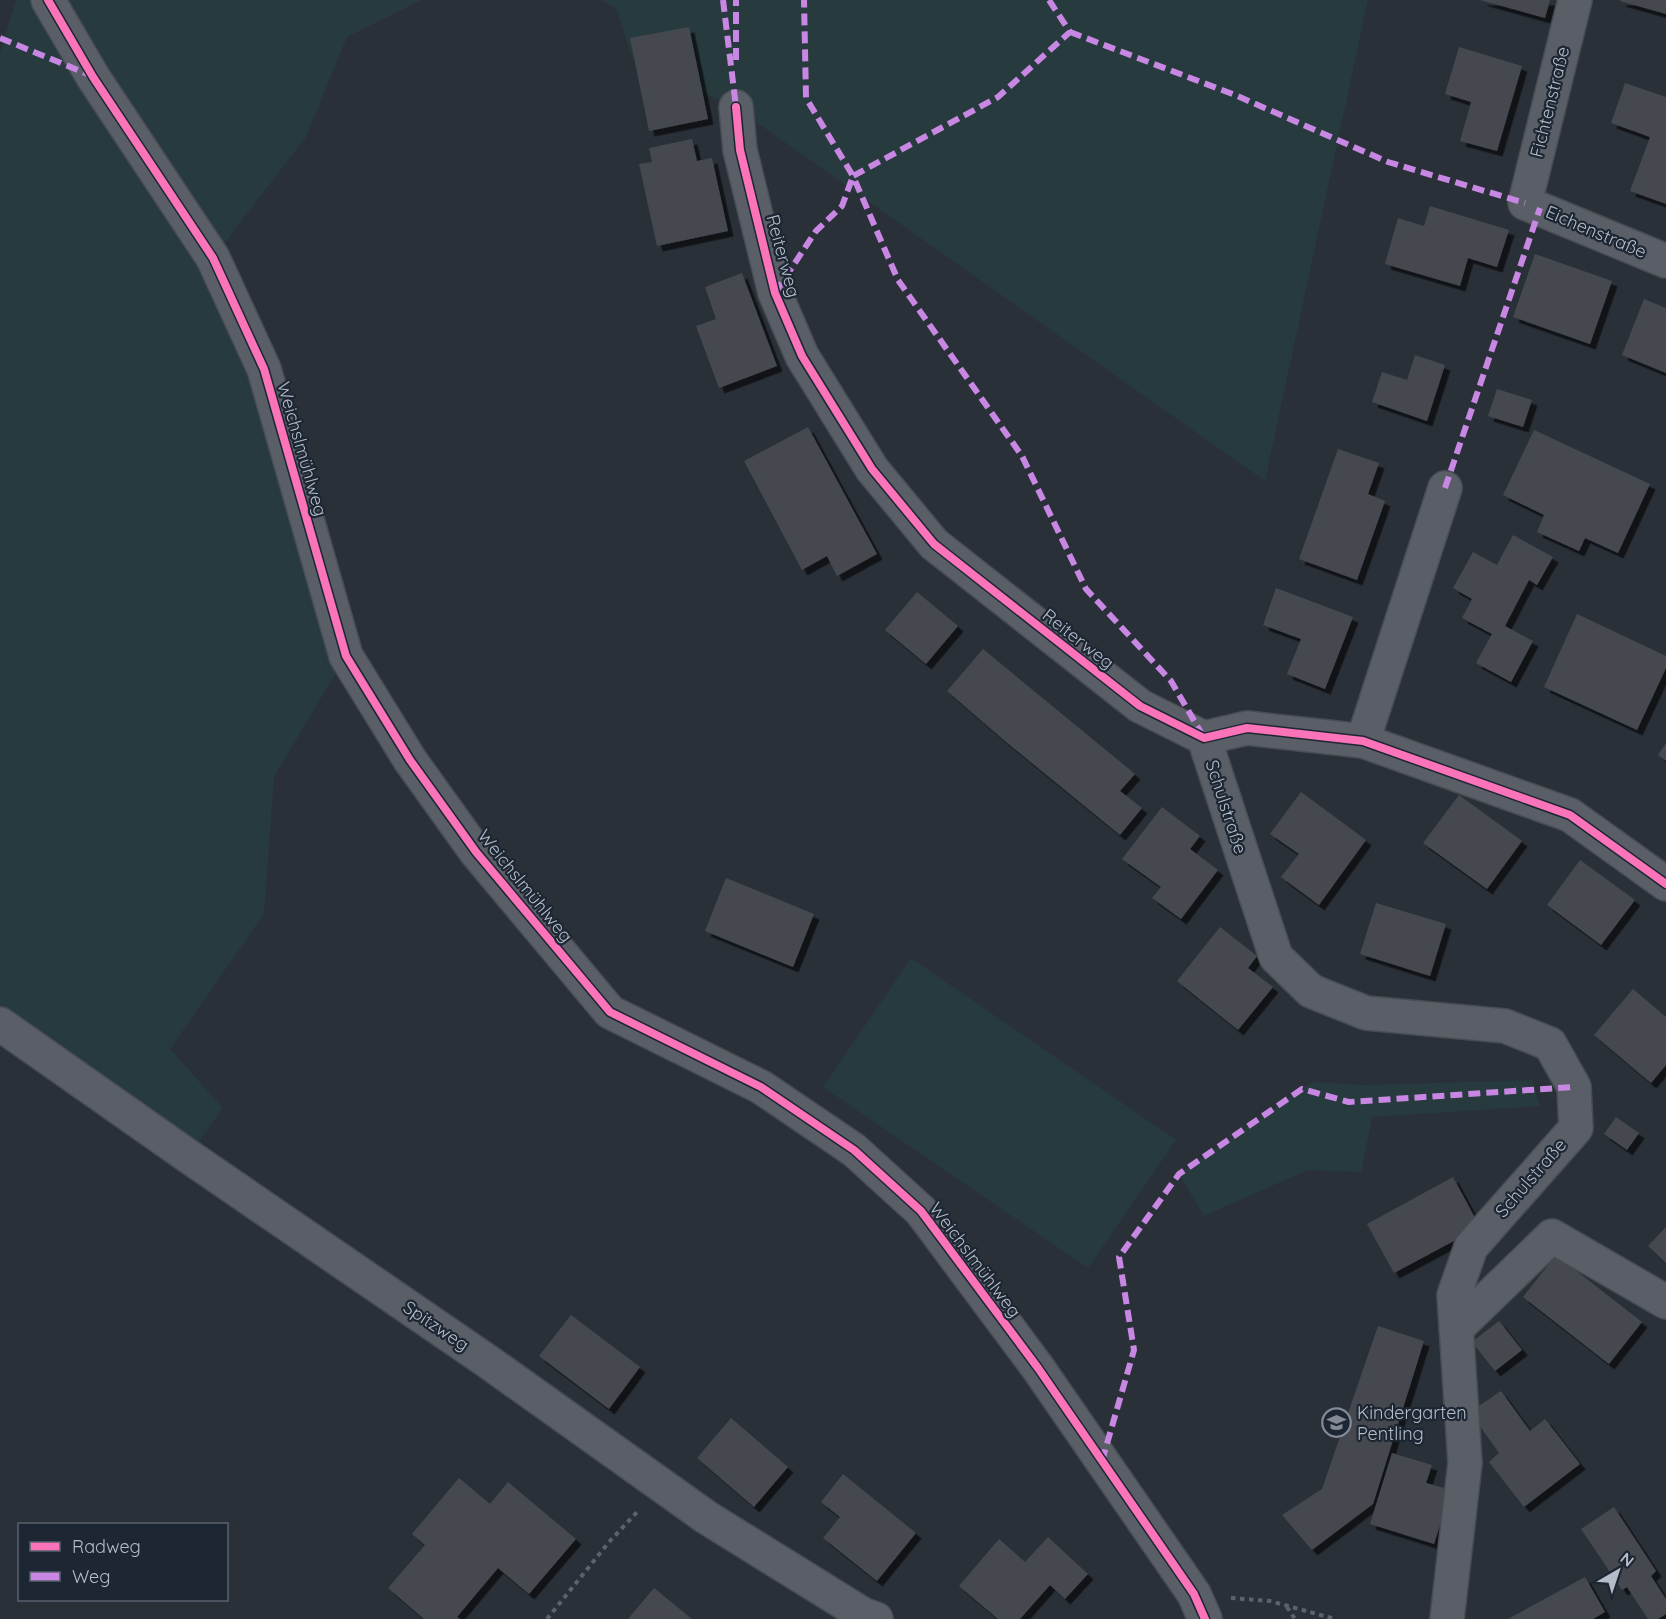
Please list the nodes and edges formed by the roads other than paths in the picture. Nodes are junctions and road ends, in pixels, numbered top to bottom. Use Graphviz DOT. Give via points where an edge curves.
graph roads {
  1 [pos="48,0"];
  2 [pos="1575,0"];
  3 [pos="736,108"];
  4 [pos="1525,203"];
  5 [pos="1666,261"];
  6 [pos="1445,488"];
  7 [pos="1204,738"];
  8 [pos="1363,741"];
  9 [pos="1666,884"];
  10 [pos="0,1024"];
  11 [pos="1666,1302"];
  12 [pos="1456,1329"];
  13 [pos="1199,1607"];
  14 [pos="876,1619"];
  15 [pos="1447,1619"];
  1 -- 13 [label="street, Weichslmühlweg" via="93,76 213,258 264,369 346,656 410,760 476,852 610,1012 761,1087 854,1149 921,1211 1038,1368"];
  2 -- 4 [label="street, Fichtenstraße"];
  3 -- 7 [label="street, Reiterweg" via="740,150 776,293 802,356 872,469 934,544 1140,706"];
  4 -- 5 [label="street, Eichenstraße"];
  6 -- 8 [label="street"];
  7 -- 8 [label="street" via="1247,728"];
  7 -- 12 [label="street, Schulstraße" via="1275,957 1311,991 1366,1013 1505,1026 1550,1044 1574,1087 1576,1128 1471,1247 1454,1295"];
  8 -- 9 [label="street" via="1570,815"];
  10 -- 14 [label="street, Spitzweg" via="706,1517 864,1616"];
  11 -- 12 [label="street" via="1552,1236"];
  12 -- 15 [label="street, Schulstraße" via="1465,1463"];
}
